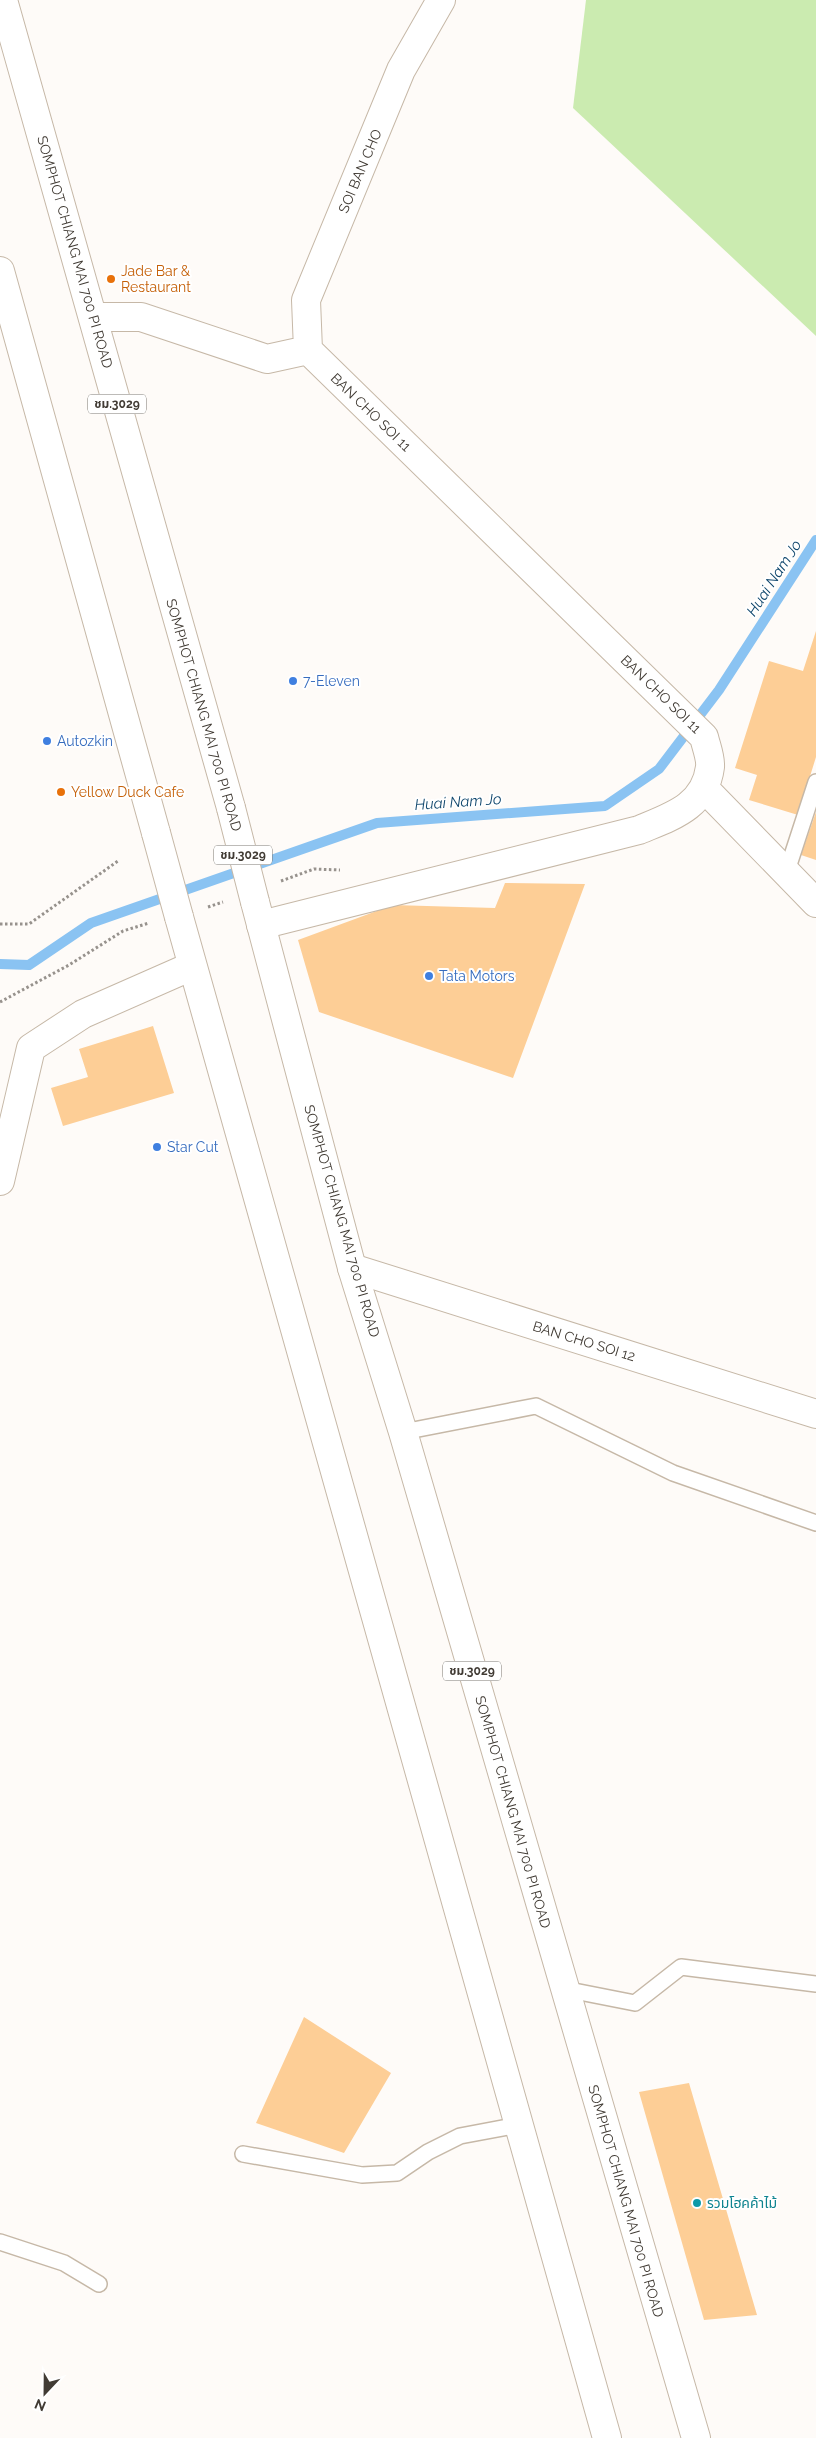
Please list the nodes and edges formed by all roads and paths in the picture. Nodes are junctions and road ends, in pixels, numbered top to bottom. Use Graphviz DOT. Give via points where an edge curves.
graph roads {
  1 [pos="4,0"];
  2 [pos="441,0"];
  3 [pos="0,271"];
  4 [pos="93,317"];
  5 [pos="308,350"];
  6 [pos="816,782"];
  7 [pos="704,788"];
  8 [pos="118,861"];
  9 [pos="786,874"];
  10 [pos="816,903"];
  11 [pos="258,913"];
  12 [pos="0,924"];
  13 [pos="123,931"];
  14 [pos="192,966"];
  15 [pos="0,1002"];
  16 [pos="0,1181"];
  17 [pos="352,1268"];
  18 [pos="816,1414"];
  19 [pos="403,1432"];
  20 [pos="816,1523"];
  21 [pos="816,1984"];
  22 [pos="564,1990"];
  23 [pos="519,2125"];
  24 [pos="243,2154"];
  25 [pos="0,2242"];
  26 [pos="100,2284"];
  27 [pos="607,2438"];
  28 [pos="696,2438"];
  1 -- 4 [label="main road, SOMPHOT CHIANG MAI 700 PI ROAD / ชม.3029"];
  2 -- 5 [label="main road, SOI BAN CHO" via="401,70 306,300"];
  3 -- 14 [label="main road, bridge"];
  4 -- 5 [label="main road" via="141,317 267,359"];
  4 -- 11 [label="main road, SOMPHOT CHIANG MAI 700 PI ROAD / ชม.3029, bridge"];
  5 -- 7 [label="main road, BAN CHO SOI 11" via="704,736 710,766"];
  6 -- 9 [label="lane"];
  7 -- 9 [label="main road"];
  7 -- 11 [label="main road, BAN CHO SOI 11" via="684,811 639,830"];
  8 -- 12 [label="path" via="29,924"];
  9 -- 10 [label="main road"];
  11 -- 17 [label="main road, SOMPHOT CHIANG MAI 700 PI ROAD / ชม.3029"];
  13 -- 15 [label="path"];
  14 -- 16 [label="main road" via="84,1014 31,1048"];
  14 -- 23 [label="main road"];
  17 -- 18 [label="main road, BAN CHO SOI 12"];
  17 -- 19 [label="main road, SOMPHOT CHIANG MAI 700 PI ROAD / ชม.3029"];
  19 -- 20 [label="lane" via="536,1406 673,1473"];
  19 -- 22 [label="main road, SOMPHOT CHIANG MAI 700 PI ROAD / ชม.3029"];
  21 -- 22 [label="lane" via="681,1967 635,2003"];
  22 -- 28 [label="main road, SOMPHOT CHIANG MAI 700 PI ROAD / ชม.3029"];
  23 -- 24 [label="lane" via="460,2136 397,2173 362,2175"];
  23 -- 27 [label="main road"];
  25 -- 26 [label="lane" via="64,2263"];
}
